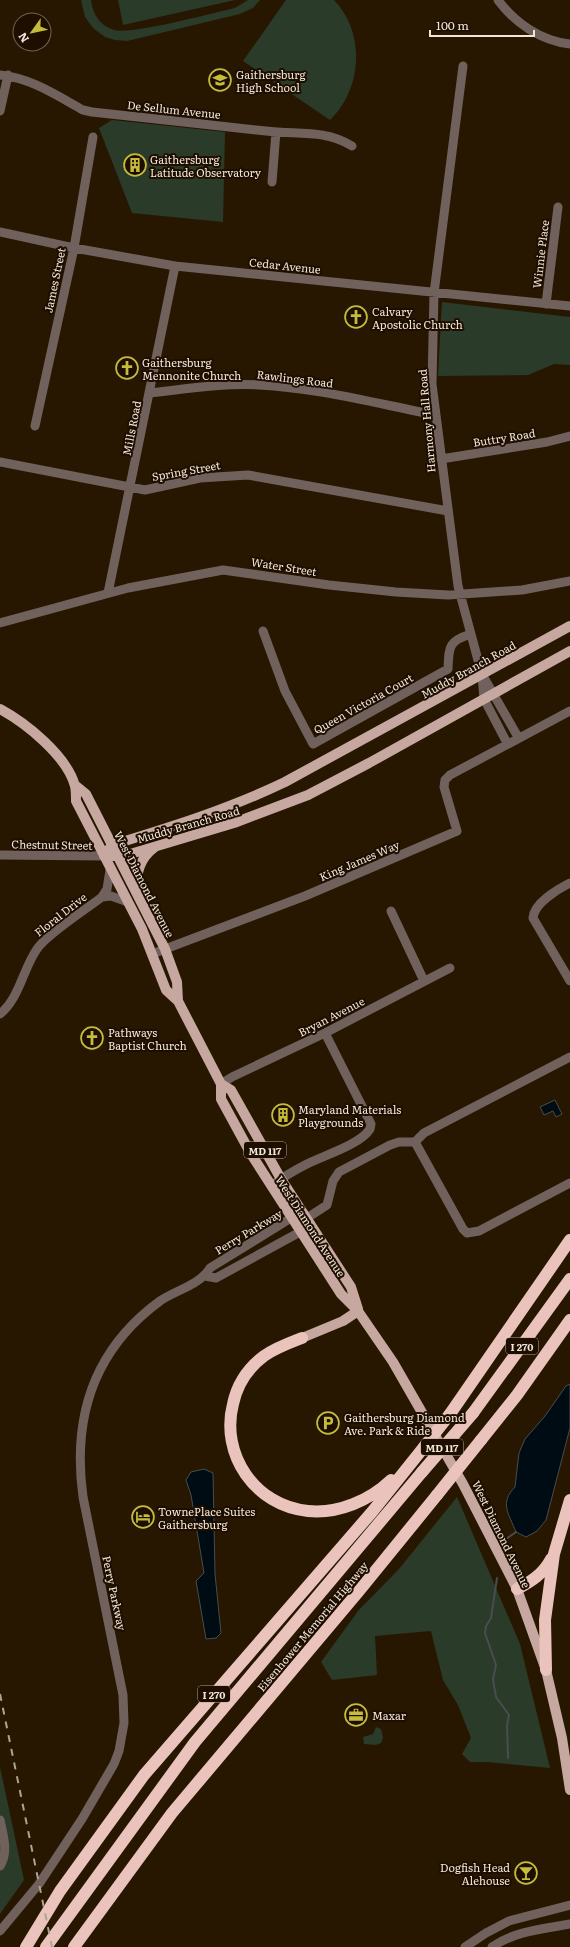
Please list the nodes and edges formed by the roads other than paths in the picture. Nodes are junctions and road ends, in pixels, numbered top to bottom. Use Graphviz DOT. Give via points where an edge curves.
graph roads {
  1 [pos="498,0"];
  2 [pos="570,44"];
  3 [pos="463,66"];
  4 [pos="4,75"];
  5 [pos="0,111"];
  6 [pos="276,132"];
  7 [pos="92,137"];
  8 [pos="352,146"];
  9 [pos="272,182"];
  10 [pos="558,207"];
  11 [pos="0,232"];
  12 [pos="74,248"];
  13 [pos="176,266"];
  14 [pos="434,293"];
  15 [pos="546,304"];
  16 [pos="570,306"];
  17 [pos="150,393"];
  18 [pos="436,415"];
  19 [pos="35,426"];
  20 [pos="570,436"];
  21 [pos="441,459"];
  22 [pos="0,462"];
  23 [pos="131,487"];
  24 [pos="448,511"];
  25 [pos="570,581"];
  26 [pos="108,593"];
  27 [pos="460,594"];
  28 [pos="0,624"];
  29 [pos="570,626"];
  30 [pos="263,631"];
  31 [pos="471,634"];
  32 [pos="570,651"];
  33 [pos="482,675"];
  34 [pos="494,694"];
  35 [pos="484,699"];
  36 [pos="0,709"];
  37 [pos="570,711"];
  38 [pos="518,738"];
  39 [pos="507,743"];
  40 [pos="75,785"];
  41 [pos="112,845"];
  42 [pos="158,845"];
  43 [pos="0,855"];
  44 [pos="104,856"];
  45 [pos="119,857"];
  46 [pos="110,870"];
  47 [pos="570,883"];
  48 [pos="137,894"];
  49 [pos="102,897"];
  50 [pos="128,902"];
  51 [pos="391,911"];
  52 [pos="165,949"];
  53 [pos="152,954"];
  54 [pos="450,968"];
  55 [pos="424,981"];
  56 [pos="570,981"];
  57 [pos="178,1001"];
  58 [pos="0,1014"];
  59 [pos="325,1033"];
  60 [pos="570,1057"];
  61 [pos="221,1084"];
  62 [pos="415,1142"];
  63 [pos="281,1178"];
  64 [pos="570,1183"];
  65 [pos="271,1186"];
  66 [pos="291,1218"];
  67 [pos="307,1218"];
  68 [pos="300,1232"];
  69 [pos="570,1240"];
  70 [pos="570,1246"];
  71 [pos="205,1276"];
  72 [pos="570,1279"];
  73 [pos="358,1311"];
  74 [pos="516,1318"];
  75 [pos="570,1320"];
  76 [pos="302,1338"];
  77 [pos="421,1450"];
  78 [pos="570,1500"];
  79 [pos="554,1554"];
  80 [pos="516,1589"];
  81 [pos="546,1670"];
  82 [pos="570,1790"];
  83 [pos="0,1820"];
  84 [pos="0,1866"];
  85 [pos="570,1904"];
  86 [pos="570,1924"];
  87 [pos="0,1931"];
  88 [pos="26,1947"];
  89 [pos="46,1947"];
  90 [pos="74,1947"];
  91 [pos="465,1947"];
  92 [pos="492,1947"];
  1 -- 2 [label="street" via="514,19 526,28"];
  3 -- 14 [label="street, Harmony Hall Road"];
  4 -- 5 [label="street"];
  4 -- 6 [label="street, De Sellum Avenue" via="28,80 83,110 92,112"];
  6 -- 8 [label="street, De Sellum Avenue" via="327,134"];
  6 -- 9 [label="street"];
  7 -- 12 [label="street, James Street"];
  10 -- 15 [label="street, Winnie Place"];
  11 -- 12 [label="street, Cedar Avenue"];
  12 -- 13 [label="street, Cedar Avenue"];
  12 -- 19 [label="street, James Street"];
  13 -- 14 [label="street, Cedar Avenue"];
  13 -- 17 [label="street, Mills Road"];
  14 -- 15 [label="street, Cedar Avenue"];
  14 -- 18 [label="street, Harmony Hall Road" via="432,384"];
  15 -- 16 [label="street, Cedar Avenue"];
  17 -- 18 [label="street, Rawlings Road" via="218,384 259,385 305,390"];
  17 -- 23 [label="street, Mills Road"];
  18 -- 21 [label="street, Harmony Hall Road"];
  20 -- 21 [label="street, Buttry Road"];
  21 -- 24 [label="street, Harmony Hall Road"];
  22 -- 23 [label="street, Spring Street"];
  23 -- 24 [label="street, Spring Street" via="145,490 200,478 248,476"];
  23 -- 26 [label="street, Mills Road"];
  24 -- 27 [label="street, Harmony Hall Road"];
  25 -- 27 [label="street, Water Street" via="522,590"];
  26 -- 27 [label="street, Water Street" via="224,570 382,591"];
  26 -- 28 [label="street, Water Street"];
  27 -- 31 [label="street, Harmony Hall Road"];
  29 -- 33 [label="main road, Muddy Branch Road"];
  30 -- 31 [label="street, Queen Victoria Court" via="285,691 313,744 448,669 452,642"];
  31 -- 33 [label="street, Harmony Hall Road"];
  32 -- 34 [label="main road, Muddy Branch Road"];
  33 -- 34 [label="street"];
  33 -- 35 [label="street"];
  33 -- 41 [label="main road, Muddy Branch Road" via="257,796"];
  34 -- 35 [label="main road, Muddy Branch Road"];
  34 -- 38 [label="street"];
  35 -- 39 [label="street"];
  35 -- 42 [label="main road, Muddy Branch Road" via="308,795 234,823"];
  36 -- 40 [label="main road, West Diamond Avenue" via="25,724 43,740"];
  37 -- 38 [label="street, King James Way"];
  38 -- 39 [label="street, King James Way"];
  39 -- 52 [label="street, King James Way" via="445,780 444,787 457,832 306,896"];
  40 -- 41 [label="main road, West Diamond Avenue" via="86,794"];
  40 -- 44 [label="main road, West Diamond Avenue" via="76,801"];
  41 -- 44 [label="main road"];
  41 -- 45 [label="main road, West Diamond Avenue / MD 117"];
  42 -- 45 [label="main road, Muddy Branch Road"];
  42 -- 48 [label="main road" via="139,866"];
  43 -- 44 [label="street, Chestnut Street"];
  44 -- 45 [label="main road, Muddy Branch Road"];
  44 -- 46 [label="main road, West Diamond Avenue / MD 117"];
  45 -- 48 [label="main road, West Diamond Avenue / MD 117"];
  46 -- 49 [label="street, Floral Drive" via="107,889"];
  46 -- 50 [label="main road, West Diamond Avenue / MD 117"];
  47 -- 56 [label="street" via="540,904 533,918"];
  48 -- 52 [label="main road, West Diamond Avenue / MD 117"];
  49 -- 50 [label="street, Floral Drive" via="111,896"];
  49 -- 58 [label="street, Floral Drive" via="41,944 12,999"];
  50 -- 53 [label="main road, West Diamond Avenue / MD 117"];
  51 -- 55 [label="street"];
  52 -- 53 [label="street, King James Way"];
  52 -- 57 [label="main road, West Diamond Avenue / MD 117" via="177,982"];
  53 -- 57 [label="main road, West Diamond Avenue / MD 117" via="166,990"];
  54 -- 55 [label="street, Bryan Avenue"];
  55 -- 59 [label="street, Bryan Avenue"];
  57 -- 61 [label="main road, West Diamond Avenue / MD 117"];
  59 -- 61 [label="street, Bryan Avenue"];
  59 -- 63 [label="street" via="370,1124 368,1133"];
  60 -- 62 [label="street" via="424,1132"];
  61 -- 63 [label="main road, West Diamond Avenue / MD 117" via="231,1090"];
  61 -- 65 [label="main road, West Diamond Avenue / MD 117" via="221,1099"];
  62 -- 64 [label="street" via="467,1233 479,1231"];
  62 -- 67 [label="street, West Diamond Avenue" via="399,1142 342,1169 335,1178 327,1205"];
  63 -- 65 [label="street"];
  63 -- 67 [label="main road, West Diamond Avenue / MD 117"];
  65 -- 66 [label="main road, West Diamond Avenue / MD 117"];
  66 -- 67 [label="street, Perry Parkway"];
  66 -- 68 [label="main road, West Diamond Avenue / MD 117"];
  66 -- 71 [label="street, Perry Parkway" via="210,1268"];
  67 -- 68 [label="street"];
  67 -- 73 [label="main road, West Diamond Avenue / MD 117" via="351,1288"];
  68 -- 71 [label="street, Perry Parkway" via="216,1278"];
  68 -- 73 [label="main road, West Diamond Avenue / MD 117" via="341,1294"];
  69 -- 74 [label="highway, I 270"];
  70 -- 74 [label="highway"];
  71 -- 87 [label="street, Perry Parkway" via="166,1297 129,1327 99,1371 87,1402 79,1452 79,1471 123,1695 124,1723 114,1764 82,1819 39,1884"];
  72 -- 89 [label="highway, I 270, bridge" via="473,1413 195,1742"];
  73 -- 76 [label="main road" via="344,1321"];
  73 -- 80 [label="main road, West Diamond Avenue / MD 117" via="393,1362 463,1484"];
  74 -- 77 [label="highway, I 270, bridge" via="450,1414"];
  75 -- 90 [label="highway, Eisenhower Memorial Highway / I 270, bridge" via="517,1395 437,1495 172,1813"];
  76 -- 77 [label="highway" via="264,1356 251,1368 235,1395 229,1434 238,1462 252,1482 270,1498 294,1508 308,1511 330,1510 352,1505 385,1486"];
  77 -- 88 [label="highway, I 270" via="372,1512 144,1775 60,1892"];
  78 -- 79 [label="highway"];
  79 -- 80 [label="highway" via="545,1571"];
  79 -- 81 [label="highway" via="545,1620"];
  80 -- 81 [label="main road, West Diamond Avenue / MD 117"];
  81 -- 82 [label="main road, West Diamond Avenue / MD 117" via="562,1738"];
  83 -- 84 [label="street" via="5,1845"];
  85 -- 91 [label="street" via="509,1921"];
  86 -- 92 [label="street" via="523,1933 504,1939"];
}
